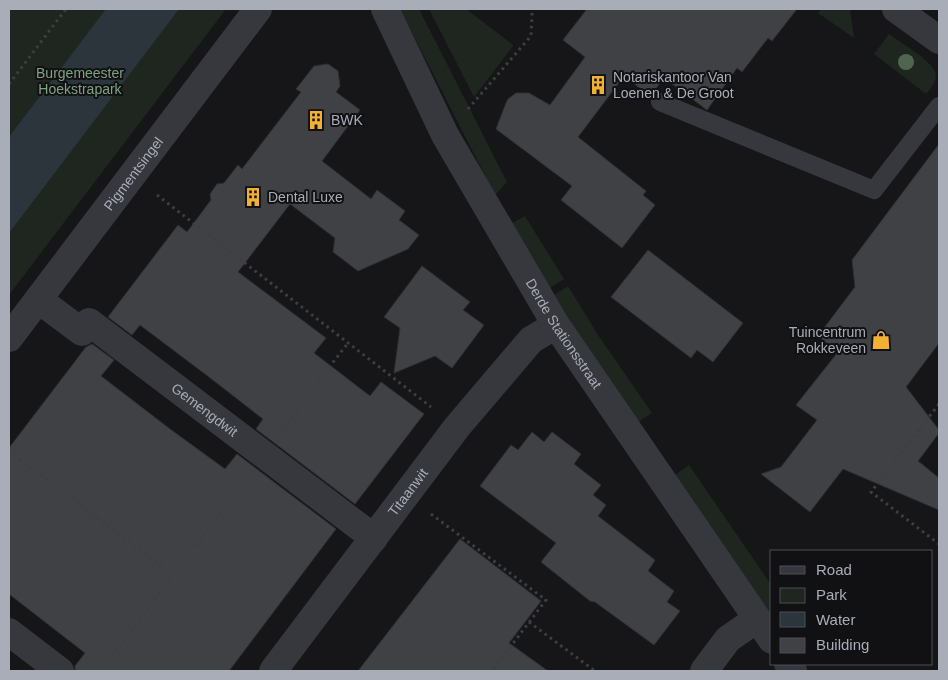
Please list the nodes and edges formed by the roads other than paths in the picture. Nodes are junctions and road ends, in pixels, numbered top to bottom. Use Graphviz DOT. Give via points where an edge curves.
graph roads {
  1 [pos="258,9"];
  2 [pos="385,9"];
  3 [pos="896,9"];
  4 [pos="939,40"];
  5 [pos="660,102"];
  6 [pos="939,106"];
  7 [pos="39,300"];
  8 [pos="556,325"];
  9 [pos="9,338"];
  10 [pos="374,538"];
  11 [pos="764,630"];
  12 [pos="9,632"];
  13 [pos="60,671"];
  14 [pos="273,671"];
  15 [pos="704,671"];
  1 -- 7 [label="street, Pigmentsingel"];
  2 -- 8 [label="street, Derde Stationsstraat" via="445,135"];
  3 -- 4 [label="street"];
  5 -- 6 [label="lane" via="874,190"];
  7 -- 9 [label="street, Pigmentsingel"];
  7 -- 10 [label="street, Gemengdwit" via="82,332 89,322"];
  8 -- 10 [label="street, Titaanwit" via="531,340 457,427"];
  8 -- 11 [label="street, Derde Stationsstraat"];
  10 -- 14 [label="street, Titaanwit"];
  11 -- 15 [label="street" via="728,639"];
  12 -- 13 [label="street"];
}
